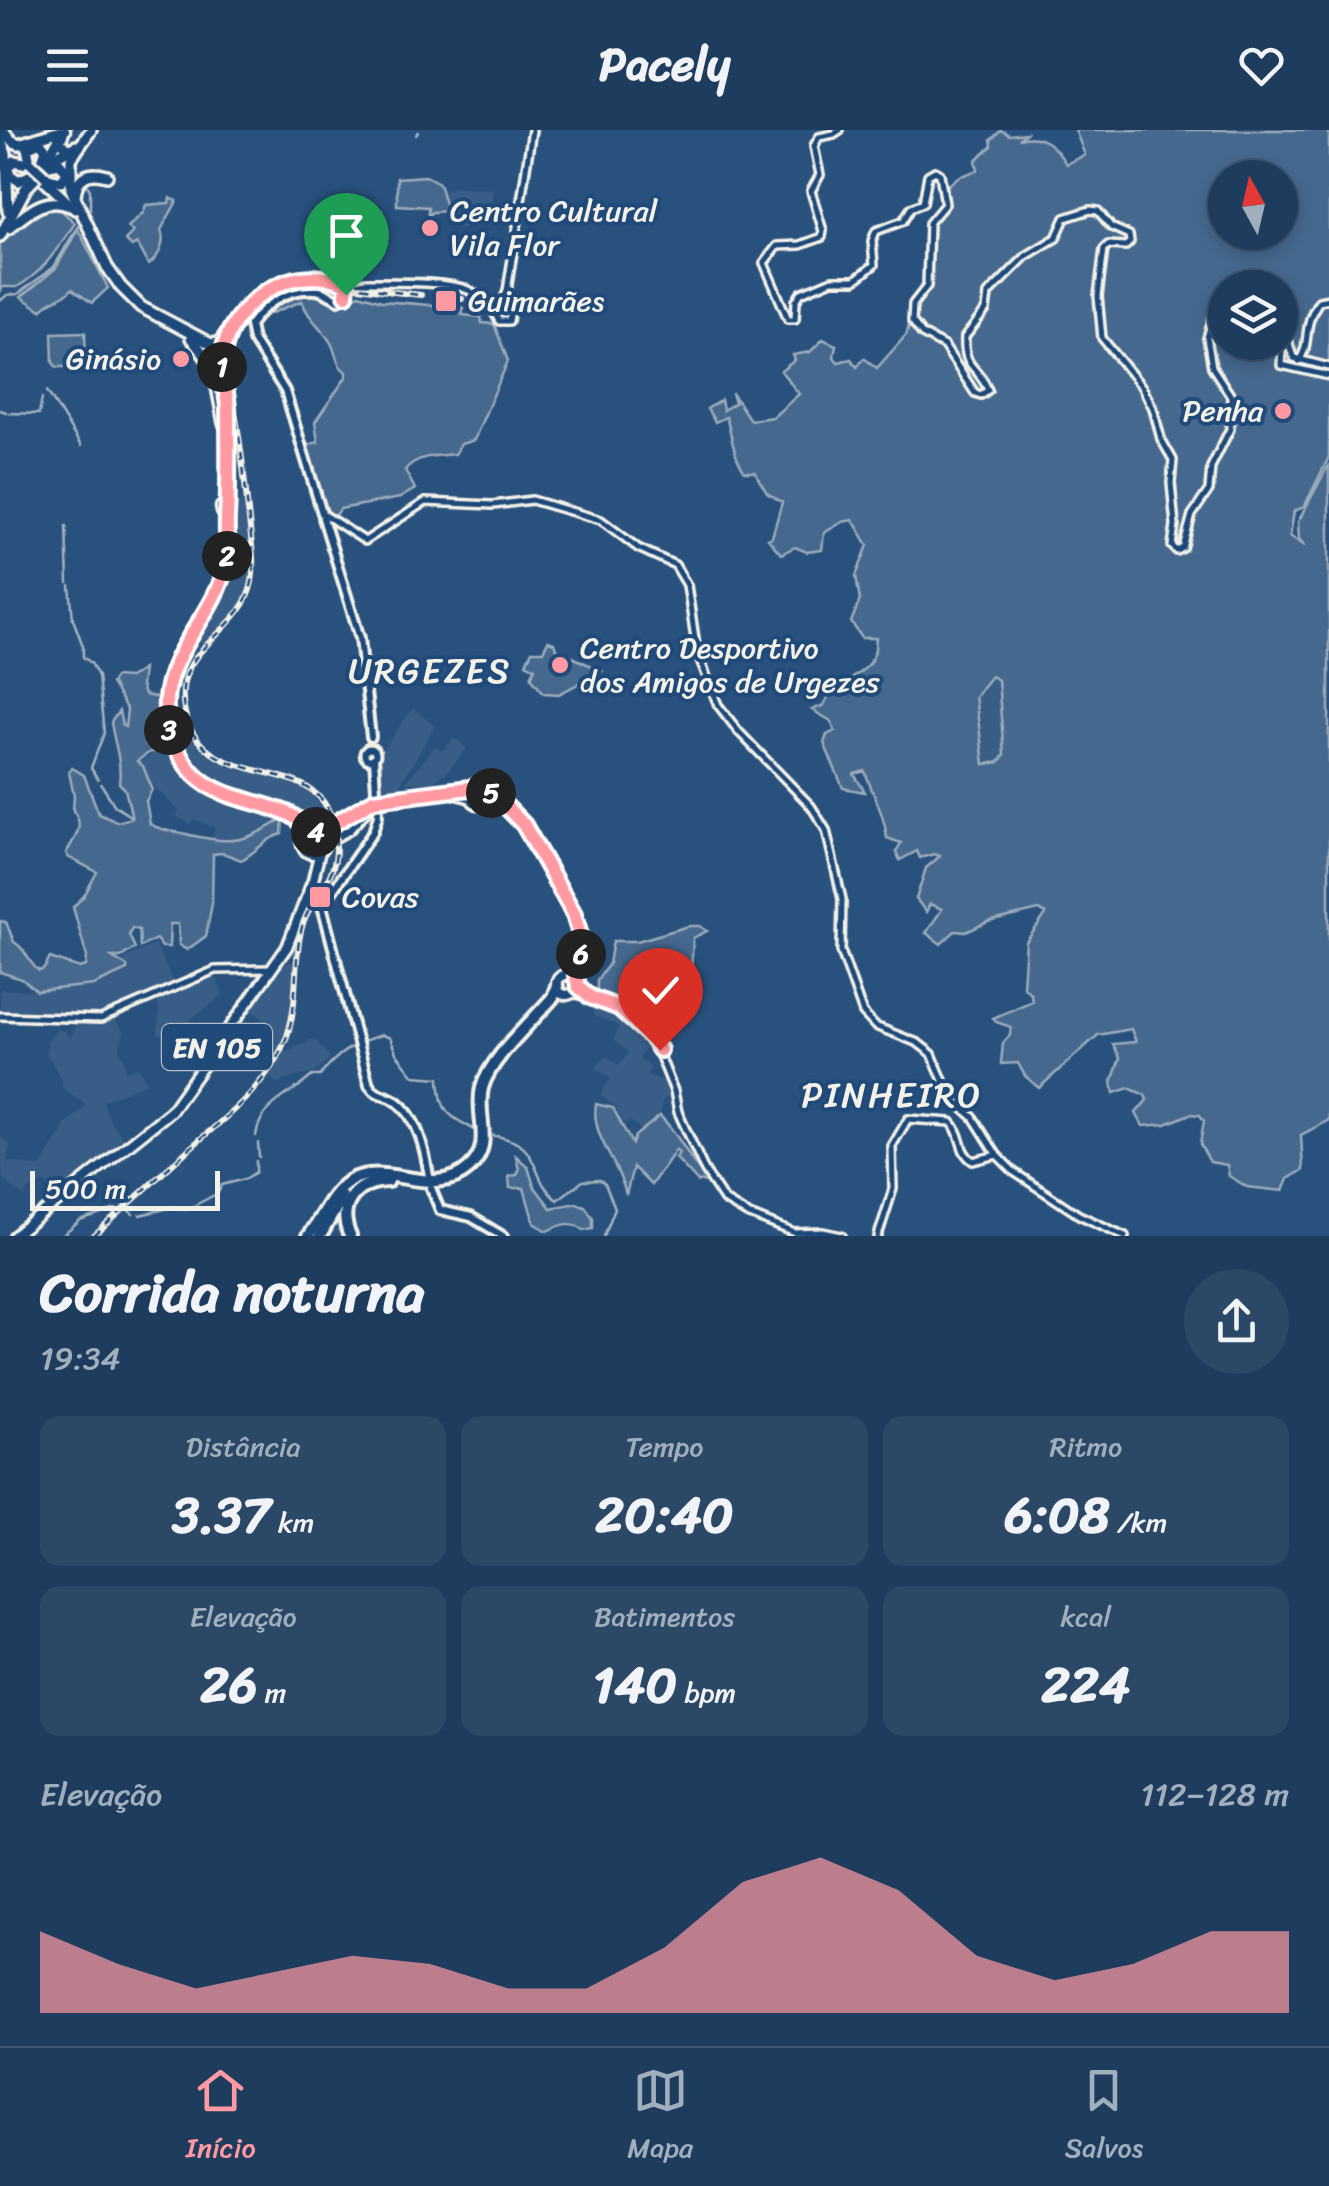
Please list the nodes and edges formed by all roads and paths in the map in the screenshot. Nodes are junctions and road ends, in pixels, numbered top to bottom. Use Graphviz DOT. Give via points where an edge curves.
graph roads {
  1 [pos="91,130"];
  2 [pos="532,130"];
  3 [pos="840,130"];
  4 [pos="4,132"];
  5 [pos="63,132"];
  6 [pos="75,155"];
  7 [pos="40,170"];
  8 [pos="79,210"];
  9 [pos="8,211"];
  10 [pos="0,234"];
  11 [pos="350,288"];
  12 [pos="506,296"];
  13 [pos="1329,298"];
  14 [pos="488,304"];
  15 [pos="501,307"];
  16 [pos="511,310"];
  17 [pos="496,314"];
  18 [pos="236,320"];
  19 [pos="190,335"];
  20 [pos="225,347"];
  21 [pos="1298,357"];
  22 [pos="1211,360"];
  23 [pos="1280,360"];
  24 [pos="1302,360"];
  25 [pos="1329,367"];
  26 [pos="1329,376"];
  27 [pos="225,424"];
  28 [pos="322,516"];
  29 [pos="476,788"];
  30 [pos="490,791"];
  31 [pos="472,798"];
  32 [pos="486,804"];
  33 [pos="262,806"];
  34 [pos="317,833"];
  35 [pos="304,845"];
  36 [pos="322,847"];
  37 [pos="307,895"];
  38 [pos="273,970"];
  39 [pos="565,975"];
  40 [pos="576,983"];
  41 [pos="556,986"];
  42 [pos="568,994"];
  43 [pos="590,997"];
  44 [pos="0,1016"];
  45 [pos="997,1156"];
  46 [pos="382,1176"];
  47 [pos="429,1176"];
  48 [pos="406,1182"];
  49 [pos="431,1188"];
  50 [pos="14,1236"];
  51 [pos="308,1236"];
  52 [pos="318,1236"];
  53 [pos="350,1236"];
  54 [pos="502,1236"];
  55 [pos="842,1236"];
  56 [pos="878,1236"];
  57 [pos="1124,1236"];
  1 -- 6 [label="highway"];
  2 -- 12 [label="street"];
  3 -- 22 [label="street" via="818,137 814,146 820,175 811,191 822,237 776,246 765,259 788,319 796,317 801,293 832,280 851,282 874,265 876,231 904,221 910,208 923,203 928,175 935,171 945,204 928,223 928,286 910,312 915,328 944,346 980,395 988,390 968,364 965,337 994,287 1056,238 1065,218 1098,212 1129,236 1126,246 1104,249 1102,338 1142,387 1173,460 1177,551 1230,429 1232,396"];
  4 -- 5 [label="highway" via="20,144"];
  4 -- 7 [label="highway"];
  4 -- 9 [label="highway"];
  5 -- 6 [label="main road" via="63,147"];
  5 -- 7 [label="highway"];
  6 -- 7 [label="highway"];
  6 -- 7 [label="highway" via="58,154"];
  6 -- 8 [label="highway" via="70,168"];
  6 -- 8 [label="highway" via="76,172 104,174 80,180"];
  7 -- 8 [label="highway"];
  7 -- 9 [label="highway"];
  7 -- 10 [label="highway"];
  8 -- 10 [label="highway" via="43,204"];
  8 -- 19 [label="highway" via="128,296"];
  9 -- 10 [label="highway"];
  11 -- 14 [label="street" via="365,282 465,288"];
  11 -- 18 [label="street" via="339,280 291,280 259,296"];
  11 -- 28 [label="main road" via="339,300 316,290 286,295 250,325 284,391"];
  12 -- 15 [label="street"];
  12 -- 16 [label="street"];
  13 -- 24 [label="street" via="1319,301 1308,320"];
  14 -- 15 [label="street"];
  14 -- 17 [label="street"];
  15 -- 16 [label="street"];
  15 -- 17 [label="street"];
  16 -- 17 [label="street" via="504,323"];
  18 -- 19 [label="highway" via="216,344"];
  18 -- 20 [label="main road"];
  18 -- 27 [label="main road, bridge" via="218,360"];
  19 -- 20 [label="main road" via="216,360"];
  19 -- 27 [label="highway" via="219,369"];
  20 -- 27 [label="main road"];
  21 -- 24 [label="street"];
  23 -- 26 [label="street"];
  24 -- 25 [label="street"];
  27 -- 33 [label="main road" via="223,574 174,660 166,714 176,748 197,778"];
  28 -- 45 [label="street" via="362,541 425,502 532,500 612,525 638,548 674,565 686,585 694,643 718,705 816,811 828,834 842,895 842,951 861,1010 875,1026 932,1054 948,1094 976,1121"];
  28 -- 47 [label="main road, bridge" via="360,638 378,814 322,906 369,1085 409,1115"];
  29 -- 30 [label="main road"];
  29 -- 31 [label="main road"];
  29 -- 34 [label="main road" via="374,800"];
  30 -- 32 [label="main road"];
  30 -- 40 [label="main road" via="524,825 574,914 581,944"];
  31 -- 32 [label="main road"];
  31 -- 36 [label="main road" via="380,803"];
  32 -- 39 [label="main road" via="502,807 521,826 570,912 577,948"];
  33 -- 34 [label="main road" via="294,816"];
  33 -- 35 [label="main road" via="291,820"];
  34 -- 35 [label="main road" via="306,835"];
  34 -- 36 [label="main road"];
  35 -- 36 [label="main road" via="314,853"];
  35 -- 37 [label="main road, EN 105"];
  36 -- 37 [label="main road, EN 105"];
  37 -- 38 [label="main road, EN 105"];
  38 -- 44 [label="street" via="215,970 101,1020"];
  38 -- 50 [label="main road, EN 105" via="165,1118"];
  39 -- 40 [label="main road"];
  39 -- 41 [label="main road"];
  40 -- 42 [label="main road"];
  40 -- 43 [label="street"];
  41 -- 42 [label="main road"];
  41 -- 46 [label="highway" via="554,997 484,1080 484,1139 473,1165 442,1181"];
  42 -- 43 [label="street"];
  42 -- 48 [label="highway" via="490,1078 484,1099 488,1138 478,1163 446,1183"];
  43 -- 55 [label="street" via="619,1008 660,1050 678,1112 722,1198 795,1233"];
  45 -- 56 [label="street" via="973,1162 951,1122 908,1119 892,1146 893,1190"];
  45 -- 57 [label="street" via="1093,1223"];
  46 -- 51 [label="highway" via="359,1176 343,1186"];
  46 -- 52 [label="highway" via="345,1187"];
  48 -- 52 [label="highway" via="373,1179 351,1186"];
  48 -- 53 [label="highway" via="376,1181 355,1191 346,1210"];
  49 -- 54 [label="main road" via="440,1210 471,1216"];
}
